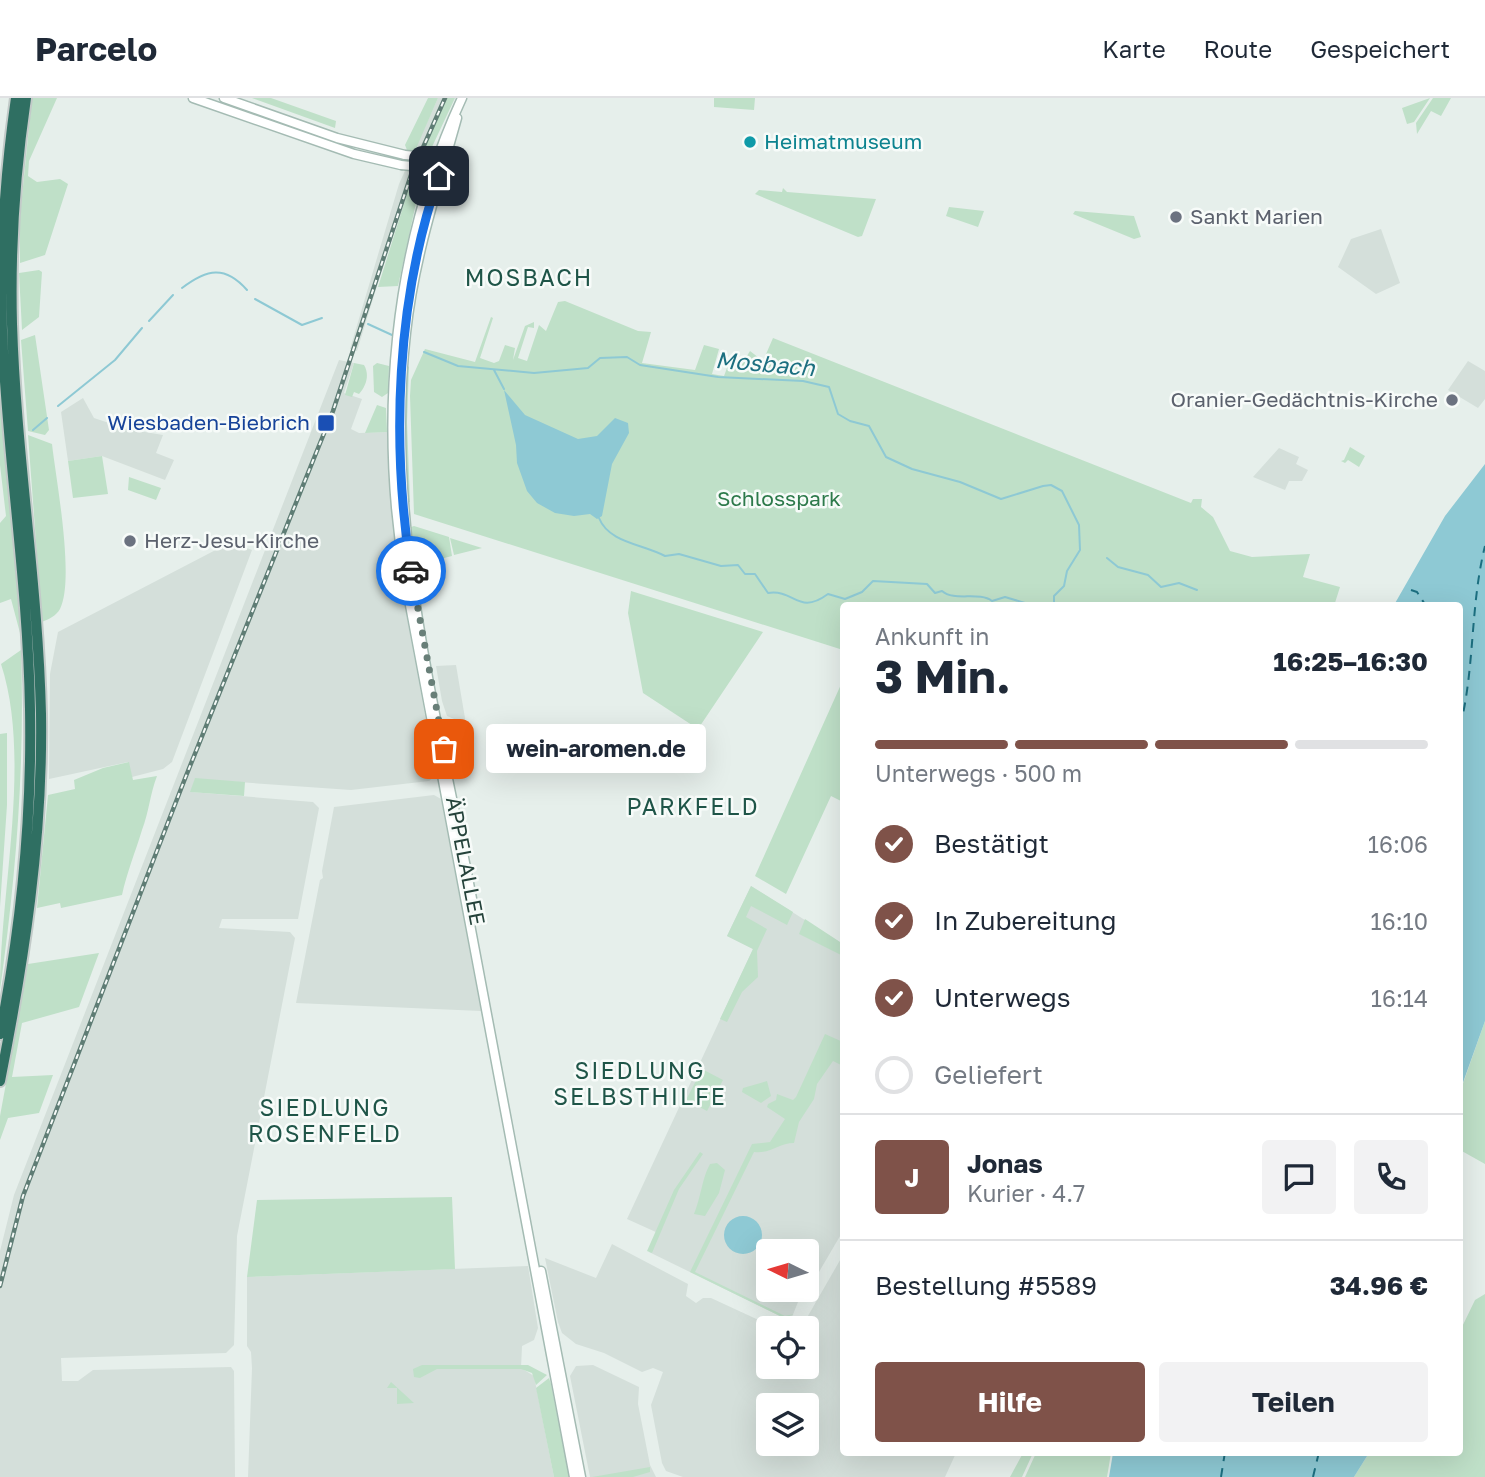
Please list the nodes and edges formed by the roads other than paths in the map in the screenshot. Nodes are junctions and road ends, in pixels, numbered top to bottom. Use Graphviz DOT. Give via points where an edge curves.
graph roads {
  1 [pos="16,98"];
  2 [pos="26,98"];
  3 [pos="193,98"];
  4 [pos="224,98"];
  5 [pos="462,98"];
  6 [pos="337,138"];
  7 [pos="334,148"];
  8 [pos="435,158"];
  9 [pos="437,169"];
  10 [pos="0,244"];
  11 [pos="7,256"];
  12 [pos="6,287"];
  13 [pos="16,450"];
  14 [pos="0,1034"];
  15 [pos="0,1082"];
  16 [pos="575,1477"];
  17 [pos="581,1477"];
  1 -- 11 [label="highway" via="8,165"];
  2 -- 11 [label="highway"];
  3 -- 7 [label="main road"];
  4 -- 6 [label="main road"];
  5 -- 8 [label="main road"];
  6 -- 7 [label="main road"];
  6 -- 8 [label="main road, bridge"];
  7 -- 9 [label="main road, bridge"];
  8 -- 9 [label="main road"];
  9 -- 16 [label="main road, ÄPPELALLEE" via="411,250 399,320 392,411 396,516"];
  9 -- 17 [label="main road, ÄPPELALLEE" via="405,335 400,426 405,529"];
  10 -- 11 [label="highway"];
  11 -- 12 [label="highway"];
  12 -- 13 [label="highway"];
  13 -- 14 [label="highway" via="30,774 19,911"];
  13 -- 15 [label="highway" via="37,627 40,774 28,914"];
}
